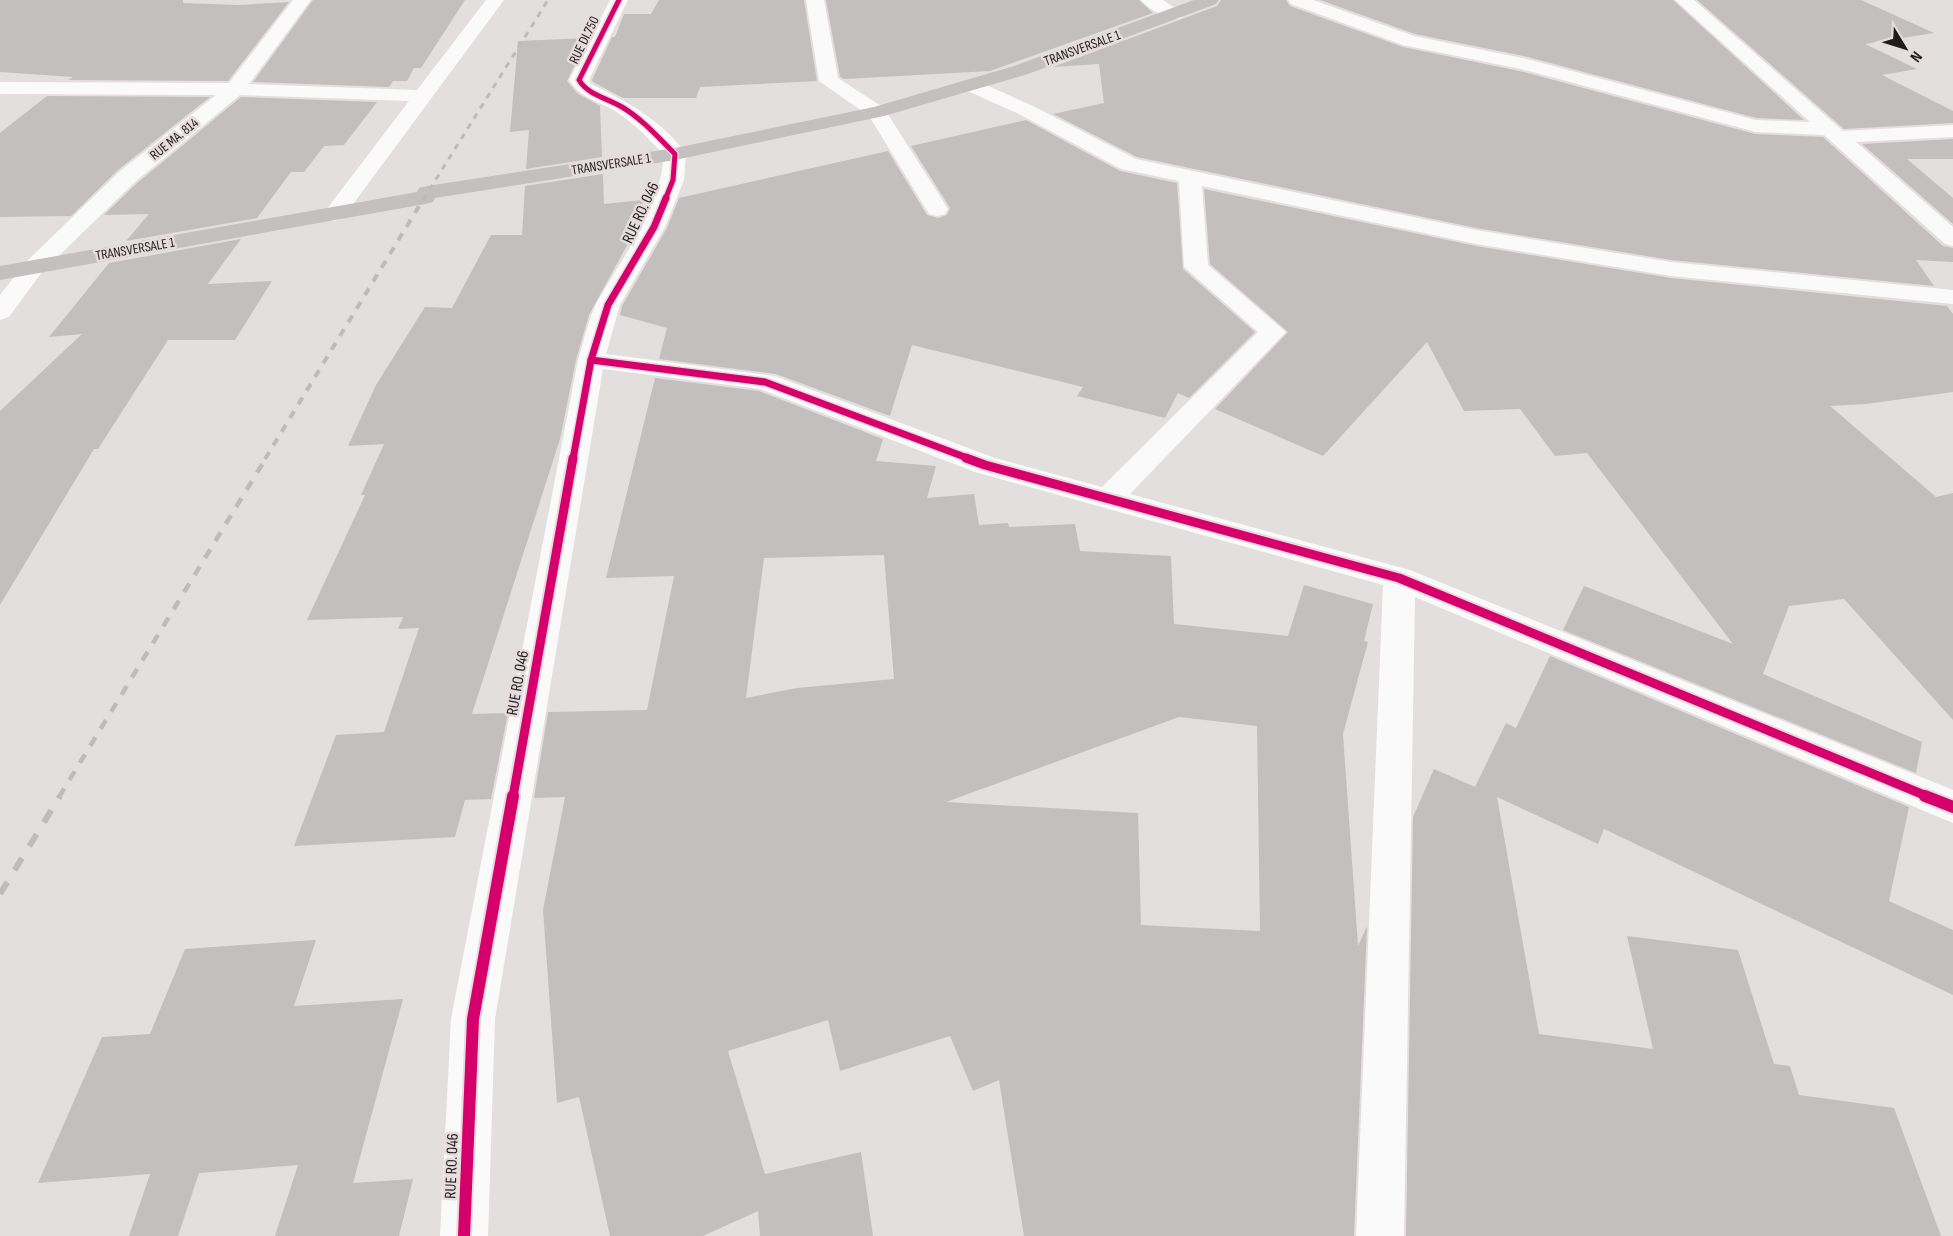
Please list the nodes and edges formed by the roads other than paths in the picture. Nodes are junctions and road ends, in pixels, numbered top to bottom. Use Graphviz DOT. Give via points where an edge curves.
graph roads {
  1 [pos="303,0"];
  2 [pos="495,0"];
  3 [pos="619,0"];
  4 [pos="814,0"];
  5 [pos="1150,0"];
  6 [pos="1210,0"];
  7 [pos="1298,0"];
  8 [pos="1684,0"];
  9 [pos="1175,14"];
  10 [pos="970,85"];
  11 [pos="0,88"];
  12 [pos="235,89"];
  13 [pos="423,96"];
  14 [pos="877,112"];
  15 [pos="1953,131"];
  16 [pos="1833,133"];
  17 [pos="675,154"];
  18 [pos="1190,177"];
  19 [pos="937,209"];
  20 [pos="334,214"];
  21 [pos="1953,239"];
  22 [pos="33,267"];
  23 [pos="0,273"];
  24 [pos="1953,297"];
  25 [pos="0,312"];
  26 [pos="591,360"];
  27 [pos="1108,499"];
  28 [pos="1399,578"];
  29 [pos="1953,807"];
  30 [pos="464,1236"];
  31 [pos="1380,1236"];
  1 -- 12 [label="street, RUE MA. 814"];
  2 -- 13 [label="street"];
  3 -- 17 [label="street, RUE DI.750" via="579,80 584,88 643,122"];
  4 -- 14 [label="street" via="829,81"];
  5 -- 9 [label="street"];
  6 -- 9 [label="main road, TRANSVERSALE 1"];
  7 -- 16 [label="street" via="1409,41 1527,65 1756,126"];
  8 -- 16 [label="street"];
  9 -- 10 [label="main road, TRANSVERSALE 1"];
  10 -- 14 [label="main road, TRANSVERSALE 1"];
  10 -- 18 [label="street" via="1129,164"];
  11 -- 12 [label="street"];
  12 -- 13 [label="street"];
  12 -- 22 [label="street, RUE MA. 814" via="127,177"];
  13 -- 20 [label="street"];
  14 -- 17 [label="main road, TRANSVERSALE 1"];
  14 -- 19 [label="street"];
  15 -- 16 [label="street"];
  16 -- 21 [label="street"];
  17 -- 20 [label="main road, TRANSVERSALE 1" via="427,193 425,198"];
  17 -- 26 [label="street, RUE RO. 046" via="673,180 654,227 608,305"];
  18 -- 24 [label="street" via="1476,237 1671,269"];
  18 -- 27 [label="street" via="1196,267 1273,332"];
  20 -- 22 [label="main road, TRANSVERSALE 1"];
  22 -- 23 [label="main road, TRANSVERSALE 1"];
  22 -- 25 [label="street, RUE MA. 814"];
  26 -- 27 [label="street" via="765,382 985,465"];
  26 -- 30 [label="street, RUE RO. 046" via="473,1019"];
  27 -- 28 [label="street"];
  28 -- 29 [label="street"];
  28 -- 31 [label="street"];
}
